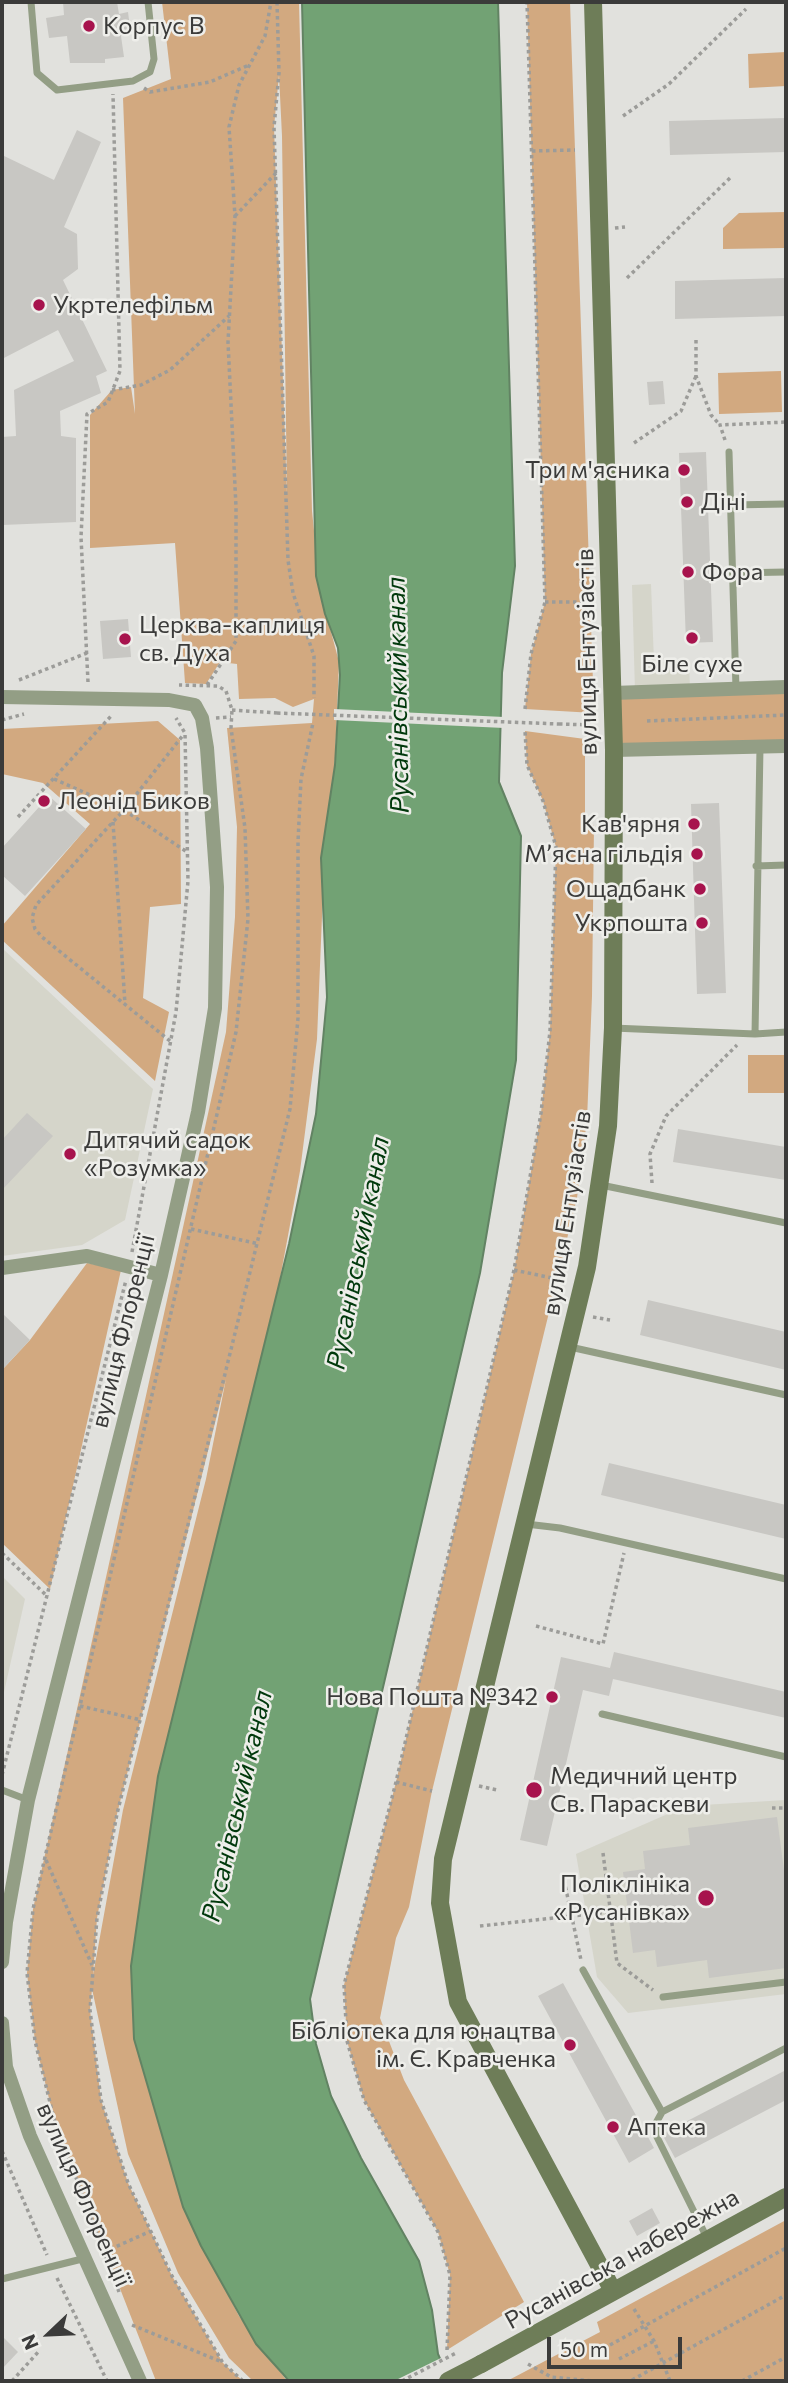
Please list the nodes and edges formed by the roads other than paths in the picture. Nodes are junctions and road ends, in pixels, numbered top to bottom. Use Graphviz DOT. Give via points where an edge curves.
graph roads {
  1 [pos="31,2"];
  2 [pos="148,2"];
  3 [pos="593,2"];
  4 [pos="729,452"];
  5 [pos="786,504"];
  6 [pos="731,505"];
  7 [pos="786,572"];
  8 [pos="733,573"];
  9 [pos="786,687"];
  10 [pos="737,689"];
  11 [pos="613,693"];
  12 [pos="2,697"];
  13 [pos="786,746"];
  14 [pos="760,747"];
  15 [pos="614,750"];
  16 [pos="786,865"];
  17 [pos="756,866"];
  18 [pos="612,1028"];
  19 [pos="786,1032"];
  20 [pos="755,1034"];
  21 [pos="601,1185"];
  22 [pos="786,1223"];
  23 [pos="2,1268"];
  24 [pos="161,1275"];
  25 [pos="570,1348"];
  26 [pos="786,1395"];
  27 [pos="526,1524"];
  28 [pos="786,1579"];
  29 [pos="602,1714"];
  30 [pos="786,1756"];
  31 [pos="2,1790"];
  32 [pos="28,1800"];
  33 [pos="2,1962"];
  34 [pos="583,1970"];
  35 [pos="786,1982"];
  36 [pos="663,1997"];
  37 [pos="2,2024"];
  38 [pos="786,2048"];
  39 [pos="662,2112"];
  40 [pos="786,2197"];
  41 [pos="708,2239"];
  42 [pos="87,2258"];
  43 [pos="2,2280"];
  44 [pos="614,2291"];
  45 [pos="141,2381"];
  46 [pos="448,2381"];
  1 -- 2 [label="lane" via="37,73 57,90 133,81 150,72 154,59"];
  3 -- 11 [label="street, вулиця Ентузіастів"];
  4 -- 6 [label="lane"];
  5 -- 6 [label="lane"];
  6 -- 8 [label="lane"];
  7 -- 8 [label="lane"];
  8 -- 10 [label="lane"];
  9 -- 10 [label="street"];
  10 -- 11 [label="street"];
  11 -- 15 [label="street, вулиця Ентузіастів"];
  12 -- 24 [label="street, вулиця Флоренції" via="169,700 195,705 202,718 217,887 215,1008 198,1112"];
  13 -- 14 [label="street"];
  14 -- 15 [label="street"];
  14 -- 17 [label="lane"];
  15 -- 18 [label="street, вулиця Ентузіастів"];
  16 -- 17 [label="lane"];
  17 -- 20 [label="lane"];
  18 -- 20 [label="lane"];
  18 -- 21 [label="street, вулиця Ентузіастів"];
  19 -- 20 [label="lane"];
  21 -- 22 [label="lane"];
  21 -- 25 [label="street, вулиця Ентузіастів"];
  23 -- 24 [label="street" via="87,1256"];
  24 -- 32 [label="street, вулиця Флоренції"];
  25 -- 26 [label="lane"];
  25 -- 27 [label="street, вулиця Ентузіастів"];
  27 -- 28 [label="lane"];
  27 -- 44 [label="street, вулиця Ентузіастів" via="443,1858 440,1903 458,2002"];
  29 -- 30 [label="lane"];
  31 -- 32 [label="lane"];
  32 -- 33 [label="street, вулиця Флоренції"];
  34 -- 39 [label="lane"];
  35 -- 36 [label="lane"];
  37 -- 42 [label="street, вулиця Флоренції" via="6,2067 30,2136"];
  38 -- 39 [label="lane"];
  39 -- 41 [label="lane" via="656,2135"];
  40 -- 41 [label="street, Русанівська набережна"];
  41 -- 44 [label="street, Русанівська набережна"];
  42 -- 43 [label="lane"];
  42 -- 45 [label="street, вулиця Флоренції"];
  44 -- 46 [label="street, Русанівська набережна, bridge"];
}
